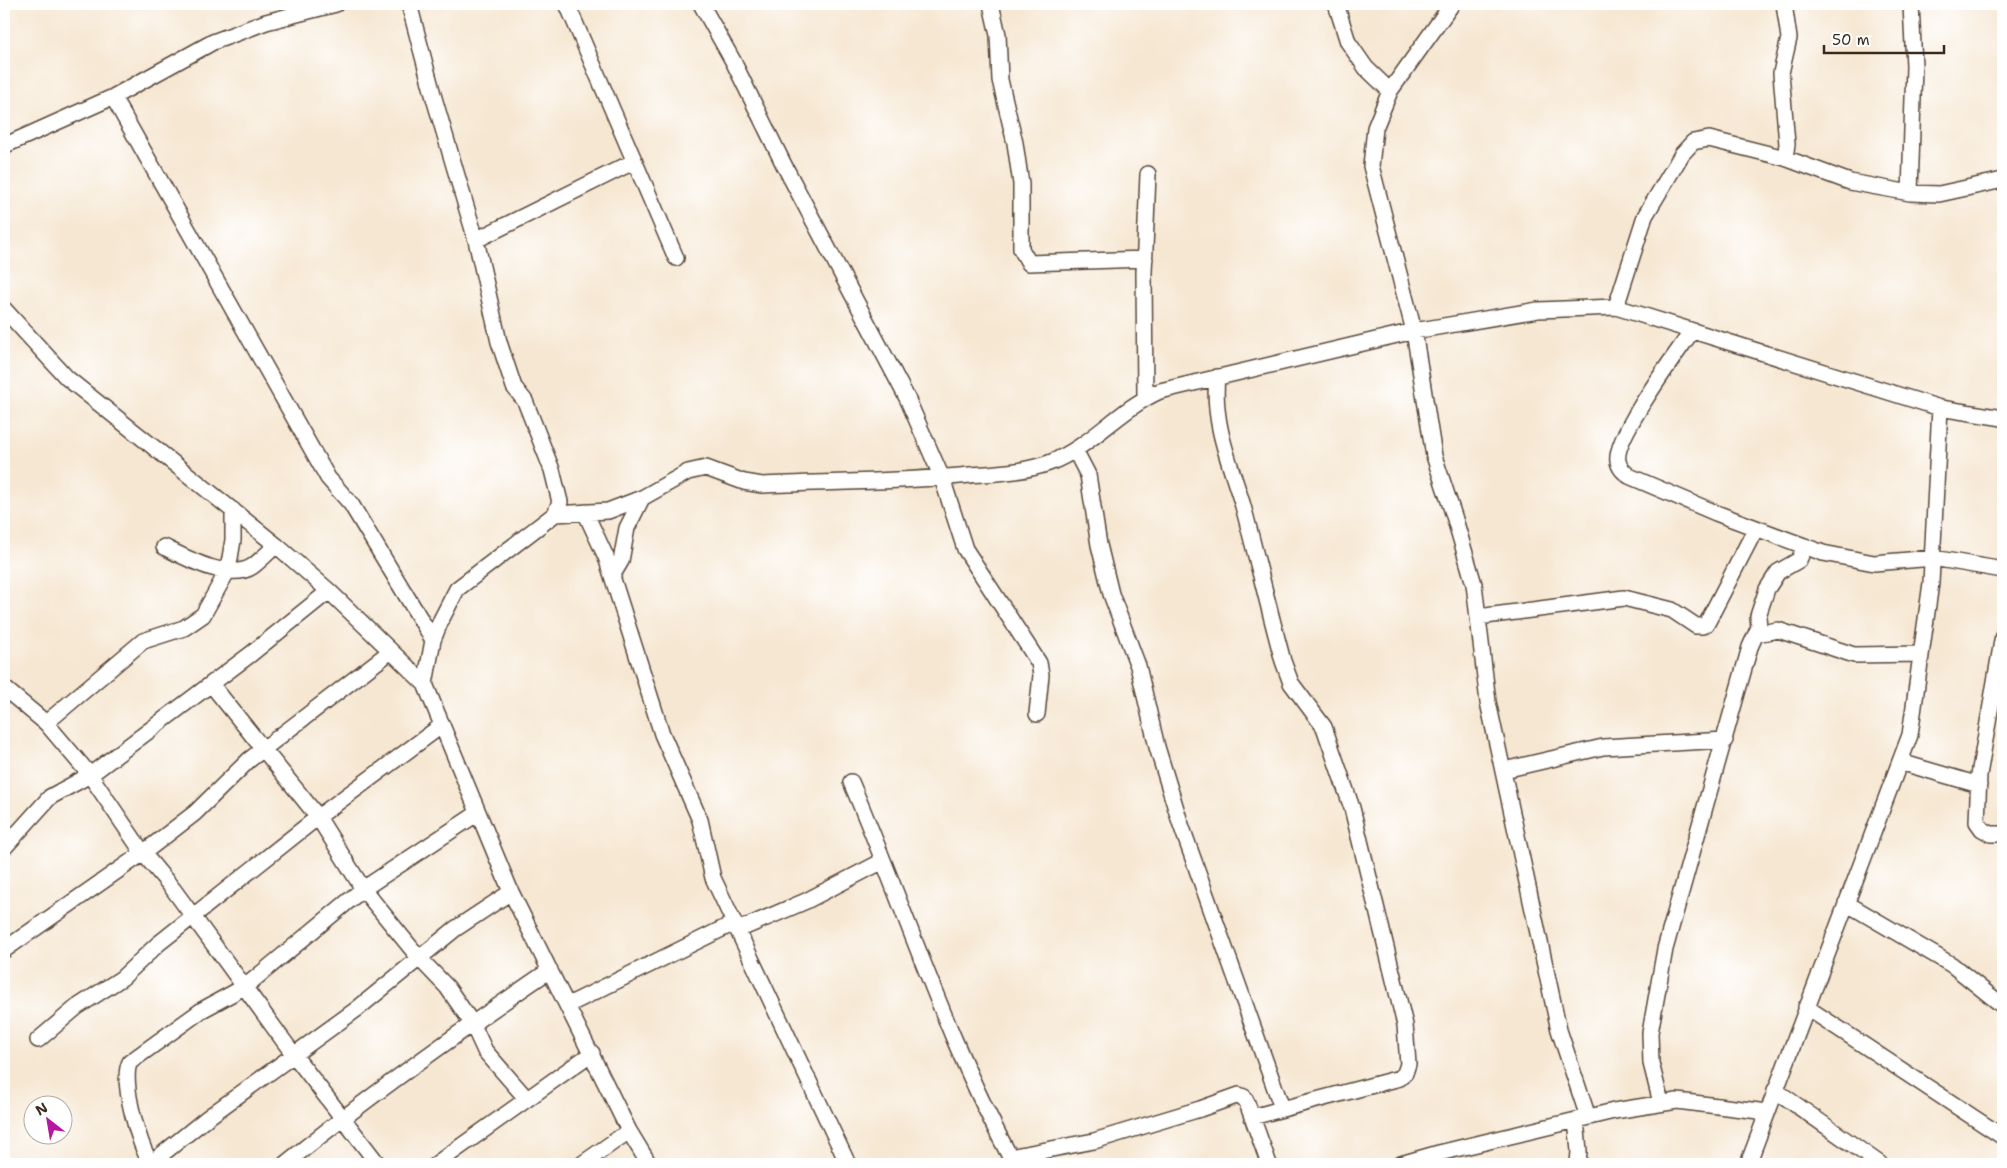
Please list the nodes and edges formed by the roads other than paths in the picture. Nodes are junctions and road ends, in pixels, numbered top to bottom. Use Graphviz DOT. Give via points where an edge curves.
graph roads {
  1 [pos="336,4"];
  2 [pos="409,4"];
  3 [pos="567,4"];
  4 [pos="702,4"];
  5 [pos="991,4"];
  6 [pos="1336,4"];
  7 [pos="1452,4"];
  8 [pos="1784,4"];
  9 [pos="1911,4"];
  10 [pos="1390,91"];
  11 [pos="113,97"];
  12 [pos="4,143"];
  13 [pos="1785,158"];
  14 [pos="633,162"];
  15 [pos="1148,174"];
  16 [pos="2003,180"];
  17 [pos="1910,193"];
  18 [pos="476,240"];
  19 [pos="676,258"];
  20 [pos="1145,259"];
  21 [pos="1616,307"];
  22 [pos="4,309"];
  23 [pos="1414,331"];
  24 [pos="1692,331"];
  25 [pos="1217,377"];
  26 [pos="1145,398"];
  27 [pos="1940,408"];
  28 [pos="2003,418"];
  29 [pos="1075,450"];
  30 [pos="942,478"];
  31 [pos="642,498"];
  32 [pos="233,510"];
  33 [pos="585,512"];
  34 [pos="555,514"];
  35 [pos="1756,528"];
  36 [pos="276,545"];
  37 [pos="1805,546"];
  38 [pos="164,547"];
  39 [pos="1933,558"];
  40 [pos="228,570"];
  41 [pos="2003,570"];
  42 [pos="612,576"];
  43 [pos="329,591"];
  44 [pos="1478,618"];
  45 [pos="1756,634"];
  46 [pos="2003,635"];
  47 [pos="433,640"];
  48 [pos="391,651"];
  49 [pos="1921,654"];
  50 [pos="211,684"];
  51 [pos="426,684"];
  52 [pos="4,688"];
  53 [pos="1038,714"];
  54 [pos="46,723"];
  55 [pos="441,726"];
  56 [pos="1725,740"];
  57 [pos="264,750"];
  58 [pos="1900,762"];
  59 [pos="1504,770"];
  60 [pos="90,775"];
  61 [pos="851,782"];
  62 [pos="1979,786"];
  63 [pos="478,813"];
  64 [pos="318,817"];
  65 [pos="2003,834"];
  66 [pos="4,848"];
  67 [pos="143,853"];
  68 [pos="883,861"];
  69 [pos="363,889"];
  70 [pos="511,892"];
  71 [pos="1846,902"];
  72 [pos="194,917"];
  73 [pos="736,927"];
  74 [pos="4,950"];
  75 [pos="420,959"];
  76 [pos="550,970"];
  77 [pos="246,986"];
  78 [pos="568,1005"];
  79 [pos="2003,1006"];
  80 [pos="1806,1007"];
  81 [pos="472,1023"];
  82 [pos="38,1040"];
  83 [pos="592,1053"];
  84 [pos="294,1056"];
  85 [pos="1775,1090"];
  86 [pos="526,1098"];
  87 [pos="1661,1103"];
  88 [pos="1282,1108"];
  89 [pos="1767,1112"];
  90 [pos="1252,1116"];
  91 [pos="343,1117"];
  92 [pos="1582,1119"];
  93 [pos="629,1131"];
  94 [pos="2003,1137"];
  95 [pos="1012,1161"];
  96 [pos="150,1164"];
  97 [pos="285,1164"];
  98 [pos="378,1164"];
  99 [pos="436,1164"];
  100 [pos="582,1164"];
  101 [pos="649,1164"];
  102 [pos="848,1164"];
  103 [pos="1269,1164"];
  104 [pos="1401,1164"];
  105 [pos="1578,1164"];
  106 [pos="1748,1164"];
  107 [pos="1880,1164"];
  1 -- 11 [label="street" via="266,22 213,42"];
  2 -- 18 [label="street"];
  3 -- 14 [label="street"];
  4 -- 30 [label="street" via="907,398"];
  5 -- 20 [label="street" via="998,35 1002,89 1021,184 1021,249 1024,257 1029,263"];
  6 -- 10 [label="street" via="1348,42 1366,68"];
  7 -- 10 [label="street"];
  8 -- 13 [label="street" via="1789,38 1781,73 1787,144"];
  9 -- 17 [label="street" via="1914,66"];
  10 -- 23 [label="street" via="1375,128 1371,166"];
  11 -- 12 [label="street"];
  11 -- 47 [label="street" via="328,478 351,504"];
  13 -- 17 [label="street" via="1850,182"];
  13 -- 21 [label="street" via="1709,139 1693,142 1682,154 1645,216"];
  14 -- 18 [label="street"];
  14 -- 19 [label="street"];
  15 -- 20 [label="street"];
  16 -- 17 [label="street" via="1939,194"];
  18 -- 34 [label="street" via="508,373 525,401 552,470 560,502"];
  20 -- 26 [label="street"];
  21 -- 23 [label="street" via="1538,310"];
  21 -- 24 [label="street"];
  22 -- 32 [label="street" via="67,378"];
  23 -- 25 [label="street"];
  23 -- 44 [label="street" via="1434,456 1474,584"];
  24 -- 27 [label="street"];
  24 -- 35 [label="street" via="1635,414 1617,455 1618,462 1629,476"];
  25 -- 26 [label="street" via="1160,391"];
  25 -- 88 [label="street" via="1216,410 1222,441 1243,507 1283,661 1291,683 1324,727 1352,808 1405,1025 1408,1064 1400,1078"];
  26 -- 29 [label="street"];
  27 -- 28 [label="street"];
  27 -- 39 [label="street"];
  29 -- 30 [label="street" via="1027,470"];
  29 -- 88 [label="street" via="1088,475 1111,594 1138,666 1157,747 1180,822"];
  30 -- 31 [label="street" via="762,485 706,468 688,472"];
  30 -- 53 [label="street" via="965,549 1039,664"];
  31 -- 33 [label="street" via="608,511"];
  31 -- 42 [label="street" via="627,528 621,560"];
  32 -- 36 [label="street"];
  32 -- 40 [label="street" via="234,540"];
  33 -- 34 [label="street"];
  33 -- 42 [label="street"];
  34 -- 47 [label="street" via="457,589"];
  35 -- 37 [label="street"];
  35 -- 44 [label="street" via="1702,626 1696,626 1672,610 1624,598"];
  36 -- 40 [label="street" via="252,567 241,571"];
  36 -- 43 [label="street"];
  37 -- 39 [label="street" via="1874,563"];
  37 -- 45 [label="street" via="1799,560 1778,572 1767,589"];
  38 -- 40 [label="street" via="199,565"];
  39 -- 41 [label="street"];
  39 -- 49 [label="street"];
  40 -- 54 [label="street" via="203,615 184,628 143,641"];
  42 -- 73 [label="street" via="662,734 700,820 713,878"];
  43 -- 48 [label="street"];
  43 -- 50 [label="street"];
  44 -- 59 [label="street" via="1488,702"];
  45 -- 49 [label="street" via="1778,630 1854,655"];
  45 -- 56 [label="street"];
  46 -- 62 [label="street"];
  47 -- 51 [label="street"];
  48 -- 51 [label="street"];
  48 -- 57 [label="street"];
  49 -- 58 [label="street" via="1910,735"];
  50 -- 57 [label="street"];
  50 -- 60 [label="street"];
  51 -- 55 [label="street"];
  52 -- 54 [label="street"];
  54 -- 60 [label="street"];
  55 -- 63 [label="street"];
  55 -- 64 [label="street"];
  56 -- 59 [label="street" via="1602,747"];
  56 -- 87 [label="street" via="1665,949 1650,1034 1651,1063"];
  57 -- 64 [label="street"];
  57 -- 67 [label="street" via="249,760 194,813"];
  58 -- 62 [label="street"];
  58 -- 71 [label="street"];
  59 -- 92 [label="street" via="1559,1030"];
  60 -- 66 [label="street" via="50,797"];
  60 -- 67 [label="street"];
  61 -- 68 [label="street"];
  62 -- 65 [label="street" via="1978,822 1991,834"];
  63 -- 69 [label="street"];
  63 -- 70 [label="street"];
  64 -- 69 [label="street"];
  64 -- 72 [label="street"];
  67 -- 72 [label="street"];
  67 -- 74 [label="street"];
  68 -- 73 [label="street" via="806,901"];
  68 -- 95 [label="street" via="950,1035"];
  69 -- 75 [label="street"];
  69 -- 77 [label="street"];
  70 -- 75 [label="street" via="455,929"];
  70 -- 76 [label="street"];
  71 -- 79 [label="street" via="1952,965"];
  71 -- 80 [label="street"];
  72 -- 77 [label="street"];
  72 -- 82 [label="street" via="158,944 122,978 77,1007"];
  73 -- 78 [label="street"];
  73 -- 102 [label="street"];
  75 -- 81 [label="street" via="447,987"];
  75 -- 84 [label="street"];
  76 -- 78 [label="street"];
  76 -- 81 [label="street"];
  77 -- 84 [label="street"];
  77 -- 96 [label="street" via="202,1010 127,1067 133,1117 143,1152"];
  78 -- 83 [label="street"];
  80 -- 85 [label="street"];
  80 -- 94 [label="street"];
  81 -- 86 [label="street" via="485,1051"];
  81 -- 91 [label="street"];
  83 -- 86 [label="street"];
  83 -- 93 [label="street"];
  84 -- 91 [label="street"];
  84 -- 96 [label="street" via="207,1118"];
  85 -- 89 [label="street"];
  85 -- 107 [label="street"];
  86 -- 99 [label="street"];
  87 -- 89 [label="street" via="1677,1101"];
  87 -- 92 [label="street"];
  88 -- 90 [label="street"];
  89 -- 106 [label="street"];
  90 -- 95 [label="street" via="1244,1097 1238,1095 1094,1141"];
  90 -- 103 [label="street"];
  91 -- 97 [label="street"];
  91 -- 98 [label="street"];
  92 -- 104 [label="street"];
  92 -- 105 [label="street"];
  93 -- 100 [label="street"];
  93 -- 101 [label="street"];
}
